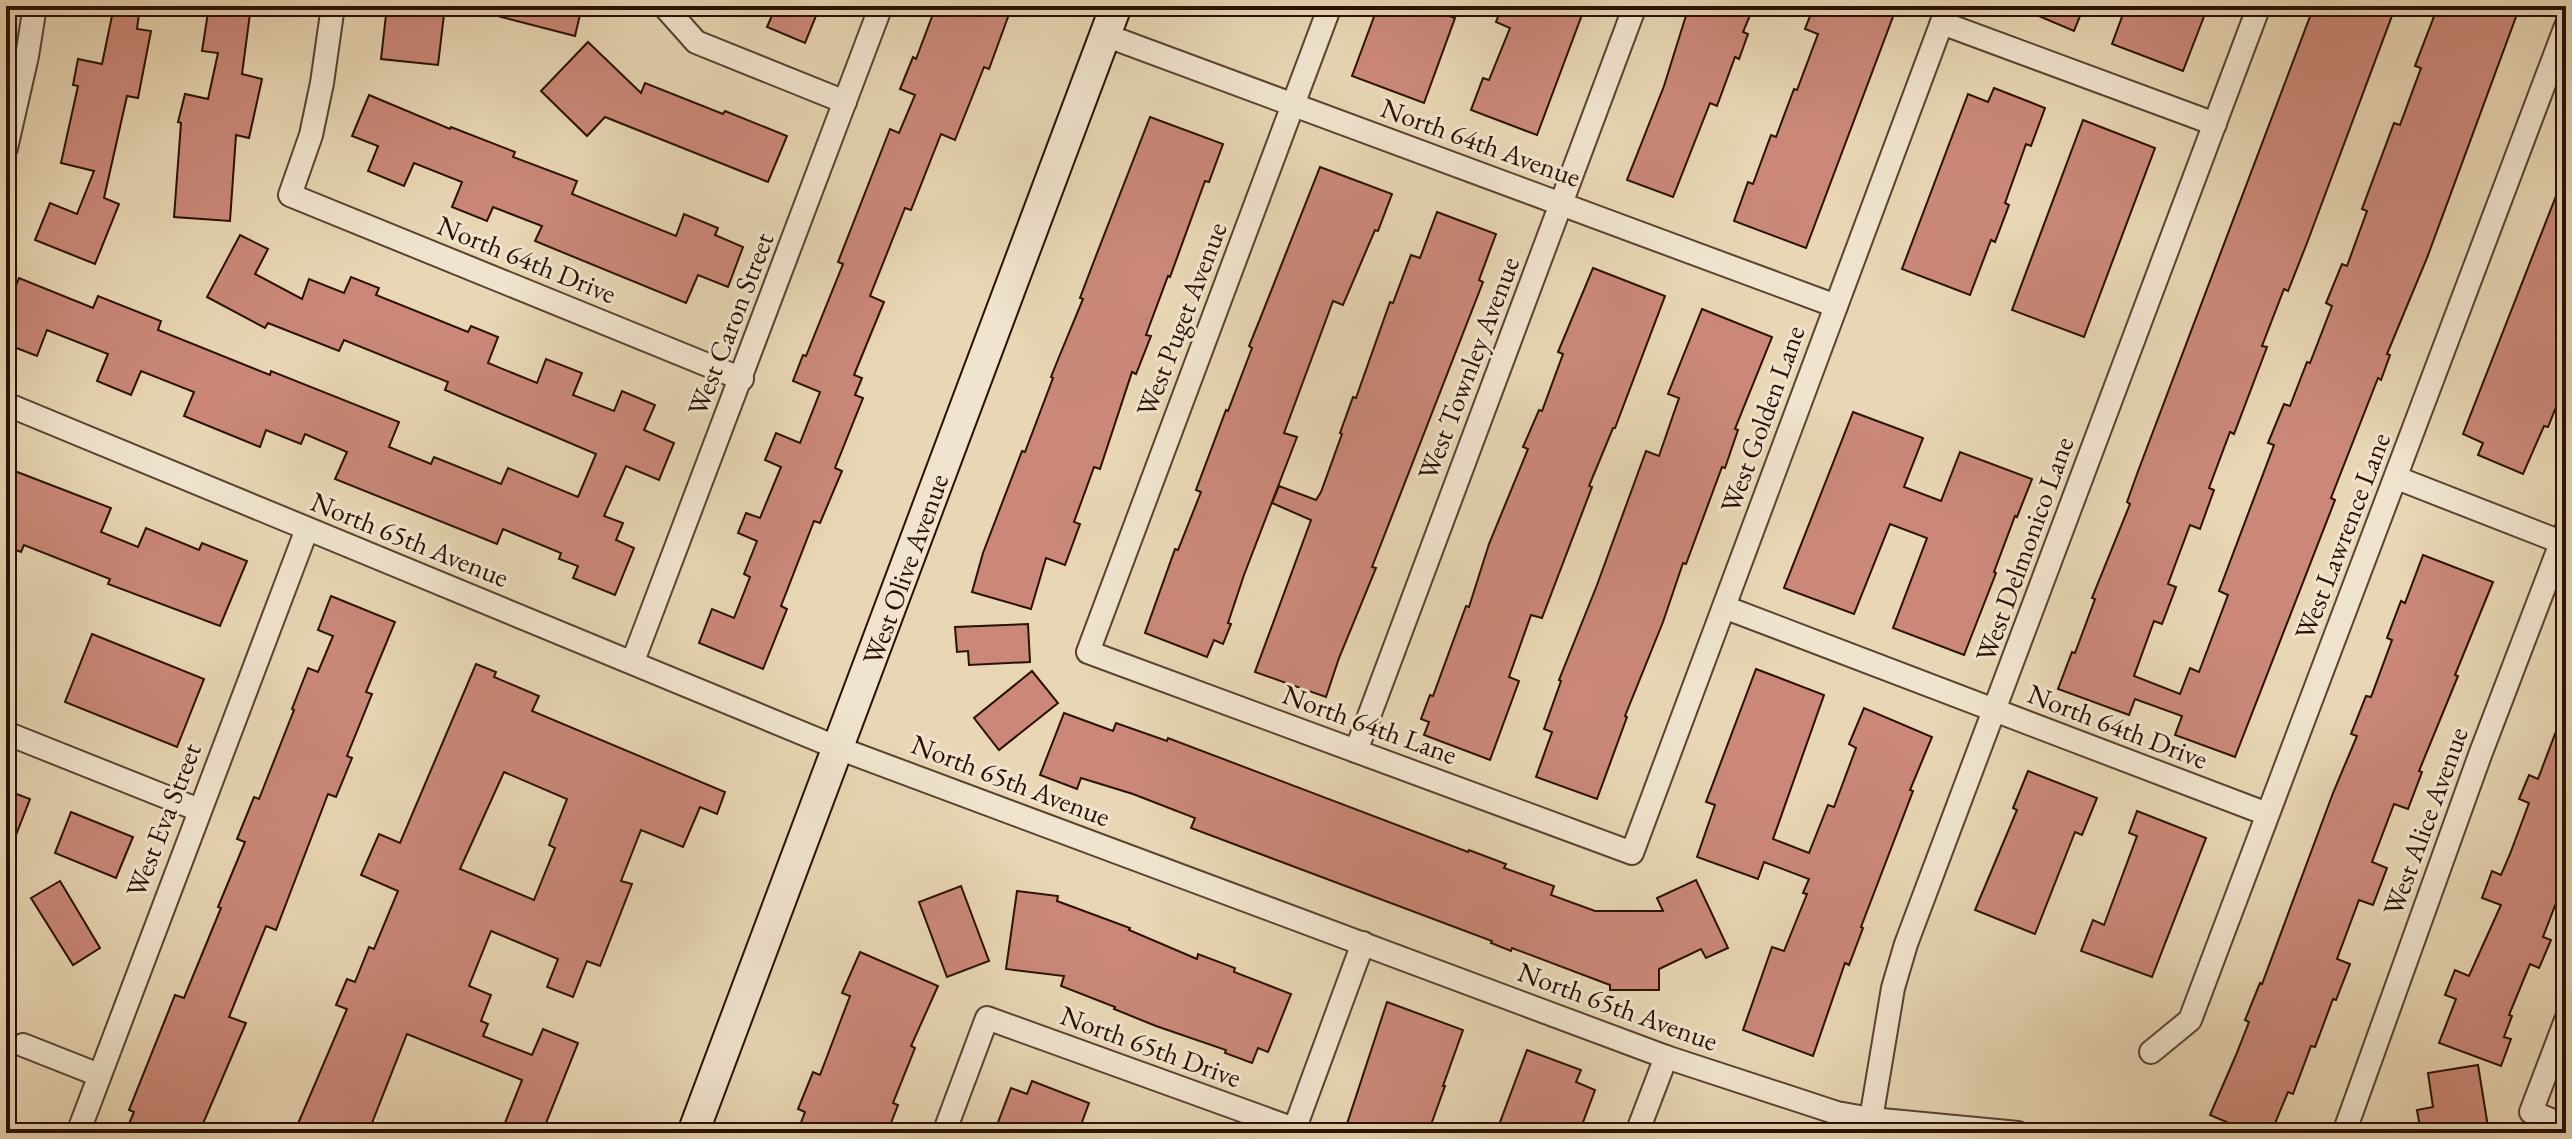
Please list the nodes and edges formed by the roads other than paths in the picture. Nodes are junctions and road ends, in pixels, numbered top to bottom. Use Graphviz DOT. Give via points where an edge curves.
graph roads {
  1 [pos="35,6"];
  2 [pos="333,6"];
  3 [pos="664,6"];
  4 [pos="881,6"];
  5 [pos="1116,6"];
  6 [pos="1330,6"];
  7 [pos="1635,6"];
  8 [pos="2259,6"];
  9 [pos="1945,14"];
  10 [pos="2566,26"];
  11 [pos="1105,35"];
  12 [pos="845,102"];
  13 [pos="1294,105"];
  14 [pos="2215,124"];
  15 [pos="6,148"];
  16 [pos="1561,204"];
  17 [pos="1836,306"];
  18 [pos="742,379"];
  19 [pos="6,404"];
  20 [pos="2397,478"];
  21 [pos="307,529"];
  22 [pos="2564,539"];
  23 [pos="1724,607"];
  24 [pos="1088,652"];
  25 [pos="633,661"];
  26 [pos="1996,711"];
  27 [pos="6,733"];
  28 [pos="838,748"];
  29 [pos="1356,751"];
  30 [pos="199,810"];
  31 [pos="2267,814"];
  32 [pos="1632,853"];
  33 [pos="1363,943"];
  34 [pos="2566,1020"];
  35 [pos="23,1045"];
  36 [pos="2151,1052"];
  37 [pos="1666,1057"];
  38 [pos="99,1075"];
  39 [pos="1871,1119"];
  40 [pos="2566,1126"];
  41 [pos="1293,1131"];
  42 [pos="78,1133"];
  43 [pos="693,1133"];
  44 [pos="944,1133"];
  45 [pos="1637,1133"];
  46 [pos="2018,1133"];
  47 [pos="2344,1133"];
  1 -- 15 [label="street"];
  2 -- 18 [label="street, North 64th Drive" via="311,135 290,195"];
  3 -- 12 [label="street" via="696,42"];
  4 -- 12 [label="street, West Caron Street"];
  5 -- 11 [label="main road, West Olive Avenue"];
  6 -- 13 [label="street, West Puget Avenue"];
  7 -- 16 [label="street, West Townley Avenue"];
  8 -- 14 [label="street, West Delmonico Lane"];
  9 -- 14 [label="street"];
  9 -- 17 [label="street, West Golden Lane"];
  10 -- 20 [label="street, West Lawrence Lane"];
  11 -- 13 [label="street, North 64th Avenue"];
  11 -- 28 [label="main road, West Olive Avenue"];
  12 -- 18 [label="street, West Caron Street"];
  13 -- 16 [label="street, North 64th Avenue"];
  13 -- 24 [label="street, West Puget Avenue"];
  14 -- 26 [label="street, West Delmonico Lane"];
  16 -- 17 [label="street, North 64th Avenue"];
  16 -- 29 [label="street, West Townley Avenue"];
  17 -- 23 [label="street, West Golden Lane"];
  18 -- 25 [label="street, West Caron Street"];
  19 -- 21 [label="street, North 65th Avenue"];
  20 -- 22 [label="street"];
  20 -- 31 [label="street, West Lawrence Lane"];
  21 -- 25 [label="street, North 65th Avenue"];
  21 -- 30 [label="street, West Eva Street"];
  22 -- 47 [label="street, West Alice Avenue"];
  23 -- 26 [label="street, North 64th Drive"];
  23 -- 32 [label="street, West Golden Lane"];
  24 -- 29 [label="street, North 64th Lane"];
  25 -- 28 [label="street, North 65th Avenue"];
  26 -- 31 [label="street, North 64th Drive"];
  26 -- 39 [label="street, West Delmonico Lane" via="1906,944 1893,988"];
  27 -- 30 [label="street"];
  28 -- 33 [label="street, North 65th Avenue"];
  28 -- 43 [label="main road, West Olive Avenue"];
  29 -- 32 [label="street, North 64th Lane"];
  30 -- 38 [label="street, West Eva Street"];
  31 -- 36 [label="street, West Lawrence Lane" via="2190,1020"];
  33 -- 37 [label="street, North 65th Avenue"];
  33 -- 41 [label="street"];
  34 -- 40 [label="street" via="2531,1112"];
  35 -- 38 [label="street"];
  37 -- 39 [label="street, North 65th Avenue" via="1804,1104"];
  37 -- 45 [label="street"];
  38 -- 42 [label="street, West Eva Street"];
  39 -- 46 [label="street, North 65th Avenue"];
  41 -- 44 [label="street, North 65th Drive" via="987,1018"];
}
